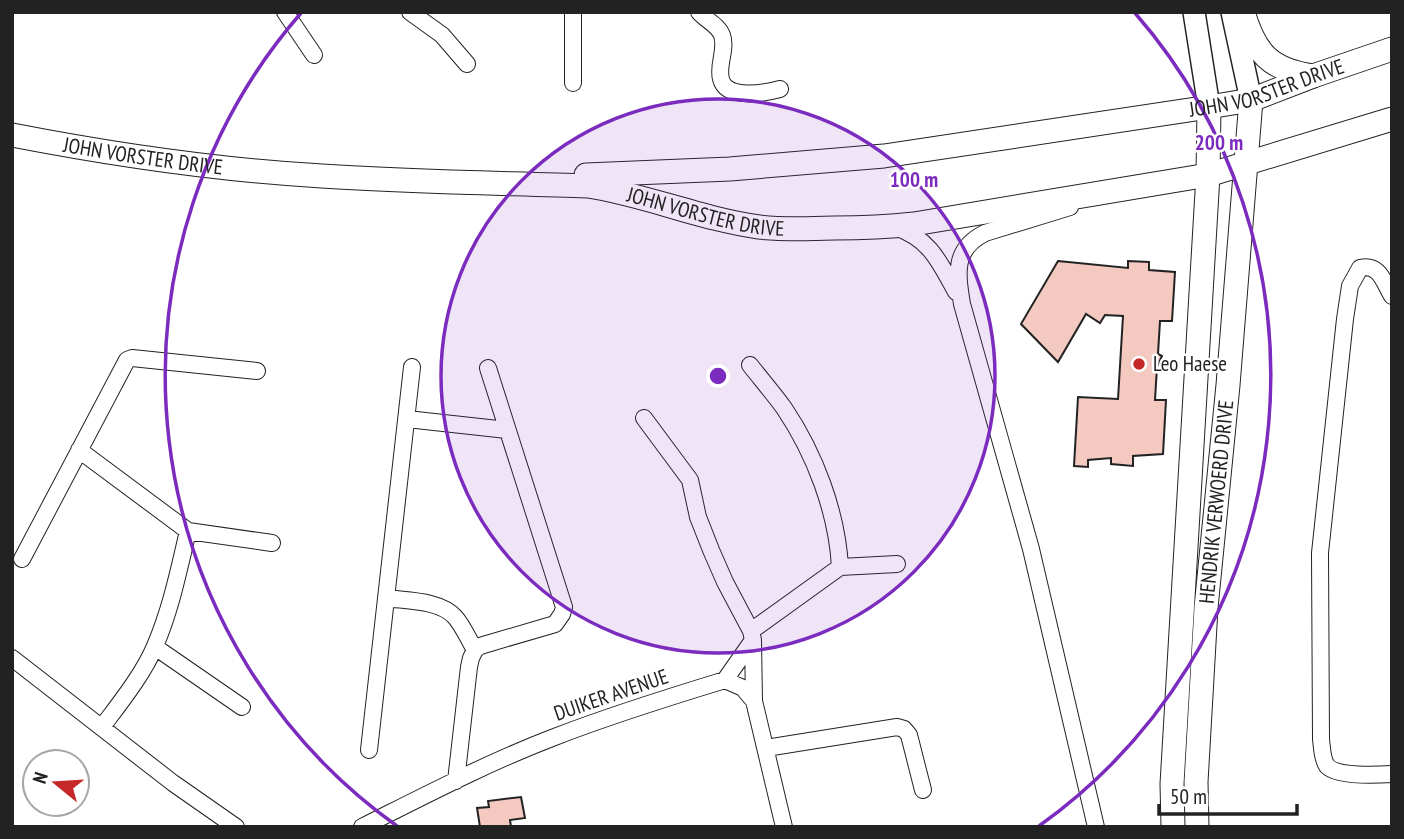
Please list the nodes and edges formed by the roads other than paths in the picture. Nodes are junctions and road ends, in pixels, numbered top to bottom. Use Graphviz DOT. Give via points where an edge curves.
graph roads {
  1 [pos="285,12"];
  2 [pos="410,12"];
  3 [pos="573,12"];
  4 [pos="699,12"];
  5 [pos="1194,12"];
  6 [pos="1233,12"];
  7 [pos="1243,12"];
  8 [pos="1392,50"];
  9 [pos="314,55"];
  10 [pos="467,64"];
  11 [pos="1313,76"];
  12 [pos="573,83"];
  13 [pos="780,89"];
  14 [pos="1251,100"];
  15 [pos="1209,107"];
  16 [pos="1392,119"];
  17 [pos="12,127"];
  18 [pos="12,135"];
  19 [pos="1246,165"];
  20 [pos="1208,175"];
  21 [pos="1133,188"];
  22 [pos="893,227"];
  23 [pos="1392,296"];
  24 [pos="962,304"];
  25 [pos="750,365"];
  26 [pos="412,367"];
  27 [pos="488,368"];
  28 [pos="257,371"];
  29 [pos="643,418"];
  30 [pos="407,419"];
  31 [pos="507,430"];
  32 [pos="79,450"];
  33 [pos="188,531"];
  34 [pos="272,543"];
  35 [pos="22,559"];
  36 [pos="897,564"];
  37 [pos="840,567"];
  38 [pos="386,598"];
  39 [pos="752,635"];
  40 [pos="155,647"];
  41 [pos="475,650"];
  42 [pos="12,658"];
  43 [pos="725,680"];
  44 [pos="754,701"];
  45 [pos="242,707"];
  46 [pos="102,727"];
  47 [pos="766,748"];
  48 [pos="369,750"];
  49 [pos="1392,774"];
  50 [pos="456,781"];
  51 [pos="923,790"];
  52 [pos="236,827"];
  53 [pos="362,827"];
  54 [pos="784,827"];
  55 [pos="1096,827"];
  56 [pos="1173,827"];
  57 [pos="1197,827"];
  1 -- 9 [label="street"];
  2 -- 10 [label="street" via="442,35"];
  3 -- 12 [label="street"];
  4 -- 13 [label="street" via="721,33 725,88 752,94"];
  5 -- 15 [label="street, HENDRIK VERWOERD DRIVE"];
  6 -- 14 [label="street, HENDRIK VERWOERD DRIVE"];
  7 -- 11 [label="main road" via="1263,55 1285,70"];
  8 -- 11 [label="main road, JOHN VORSTER DRIVE"];
  11 -- 14 [label="main road, JOHN VORSTER DRIVE"];
  14 -- 15 [label="main road, JOHN VORSTER DRIVE"];
  14 -- 19 [label="main road, HENDRIK VERWOERD DRIVE"];
  15 -- 17 [label="main road, JOHN VORSTER DRIVE" via="884,156 592,176 309,166 146,149"];
  15 -- 20 [label="main road, HENDRIK VERWOERD DRIVE"];
  16 -- 19 [label="main road, JOHN VORSTER DRIVE"];
  18 -- 22 [label="main road, JOHN VORSTER DRIVE" via="143,158 307,175 588,186 759,227"];
  19 -- 20 [label="main road, JOHN VORSTER DRIVE"];
  19 -- 57 [label="main road, HENDRIK VERWOERD DRIVE" via="1206,608"];
  20 -- 21 [label="main road, JOHN VORSTER DRIVE"];
  20 -- 56 [label="main road, HENDRIK VERWOERD DRIVE" via="1177,687"];
  21 -- 22 [label="main road, JOHN VORSTER DRIVE"];
  21 -- 24 [label="street" via="975,238 960,258"];
  22 -- 24 [label="street" via="927,245"];
  23 -- 49 [label="street" via="1379,272 1366,267 1360,268 1350,286 1320,562 1325,761 1329,768 1344,772"];
  24 -- 55 [label="street" via="1031,549"];
  25 -- 37 [label="street" via="811,456 833,521"];
  26 -- 30 [label="street"];
  27 -- 31 [label="street"];
  28 -- 32 [label="street" via="128,359"];
  29 -- 39 [label="street" via="690,480 702,528"];
  30 -- 31 [label="street"];
  30 -- 38 [label="street"];
  31 -- 41 [label="street" via="564,607 555,624"];
  32 -- 33 [label="street"];
  32 -- 35 [label="street"];
  33 -- 34 [label="street"];
  33 -- 40 [label="street"];
  36 -- 37 [label="street"];
  37 -- 39 [label="street"];
  38 -- 41 [label="street" via="445,610 455,617"];
  38 -- 48 [label="street"];
  39 -- 43 [label="street"];
  39 -- 44 [label="street"];
  40 -- 45 [label="street"];
  40 -- 46 [label="street"];
  41 -- 50 [label="street"];
  42 -- 46 [label="street"];
  43 -- 44 [label="street" via="743,688"];
  43 -- 50 [label="street, DUIKER AVENUE" via="550,738"];
  44 -- 47 [label="street"];
  46 -- 52 [label="street"];
  47 -- 51 [label="street" via="897,727 909,735"];
  47 -- 54 [label="street"];
  50 -- 53 [label="street, DUIKER AVENUE"];
}
